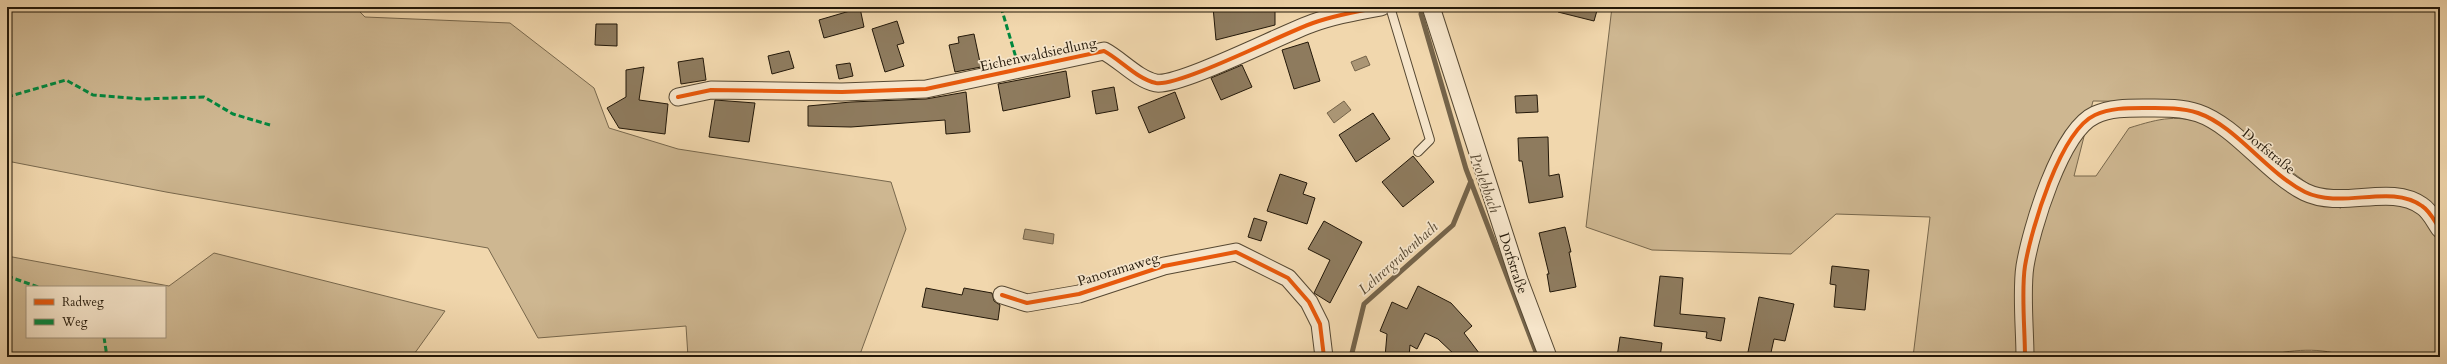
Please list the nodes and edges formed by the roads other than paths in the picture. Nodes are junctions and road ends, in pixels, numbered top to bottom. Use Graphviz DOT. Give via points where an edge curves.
graph roads {
  1 [pos="1381,7"];
  2 [pos="1390,7"];
  3 [pos="1431,7"];
  4 [pos="678,96"];
  5 [pos="1418,152"];
  6 [pos="2440,229"];
  7 [pos="1002,294"];
  8 [pos="1324,357"];
  9 [pos="1548,357"];
  10 [pos="2025,357"];
  1 -- 4 [label="street, Eichenwaldsiedlung" via="1339,15 1312,24 1202,70 1157,83 1143,77 1117,57 1104,51 926,89 842,92 711,90"];
  2 -- 5 [label="lane" via="1430,140"];
  3 -- 9 [label="street, Dorfstraße" via="1497,216"];
  6 -- 10 [label="street, Dorfstraße" via="2424,206 2409,198 2325,198 2306,192 2267,166 2216,122 2199,113 2163,108 2111,110 2093,116 2068,141 2043,199 2025,266"];
  7 -- 8 [label="street, Panoramaweg" via="1027,303 1080,294 1164,266 1236,252 1288,278 1309,302 1320,324"];
}
